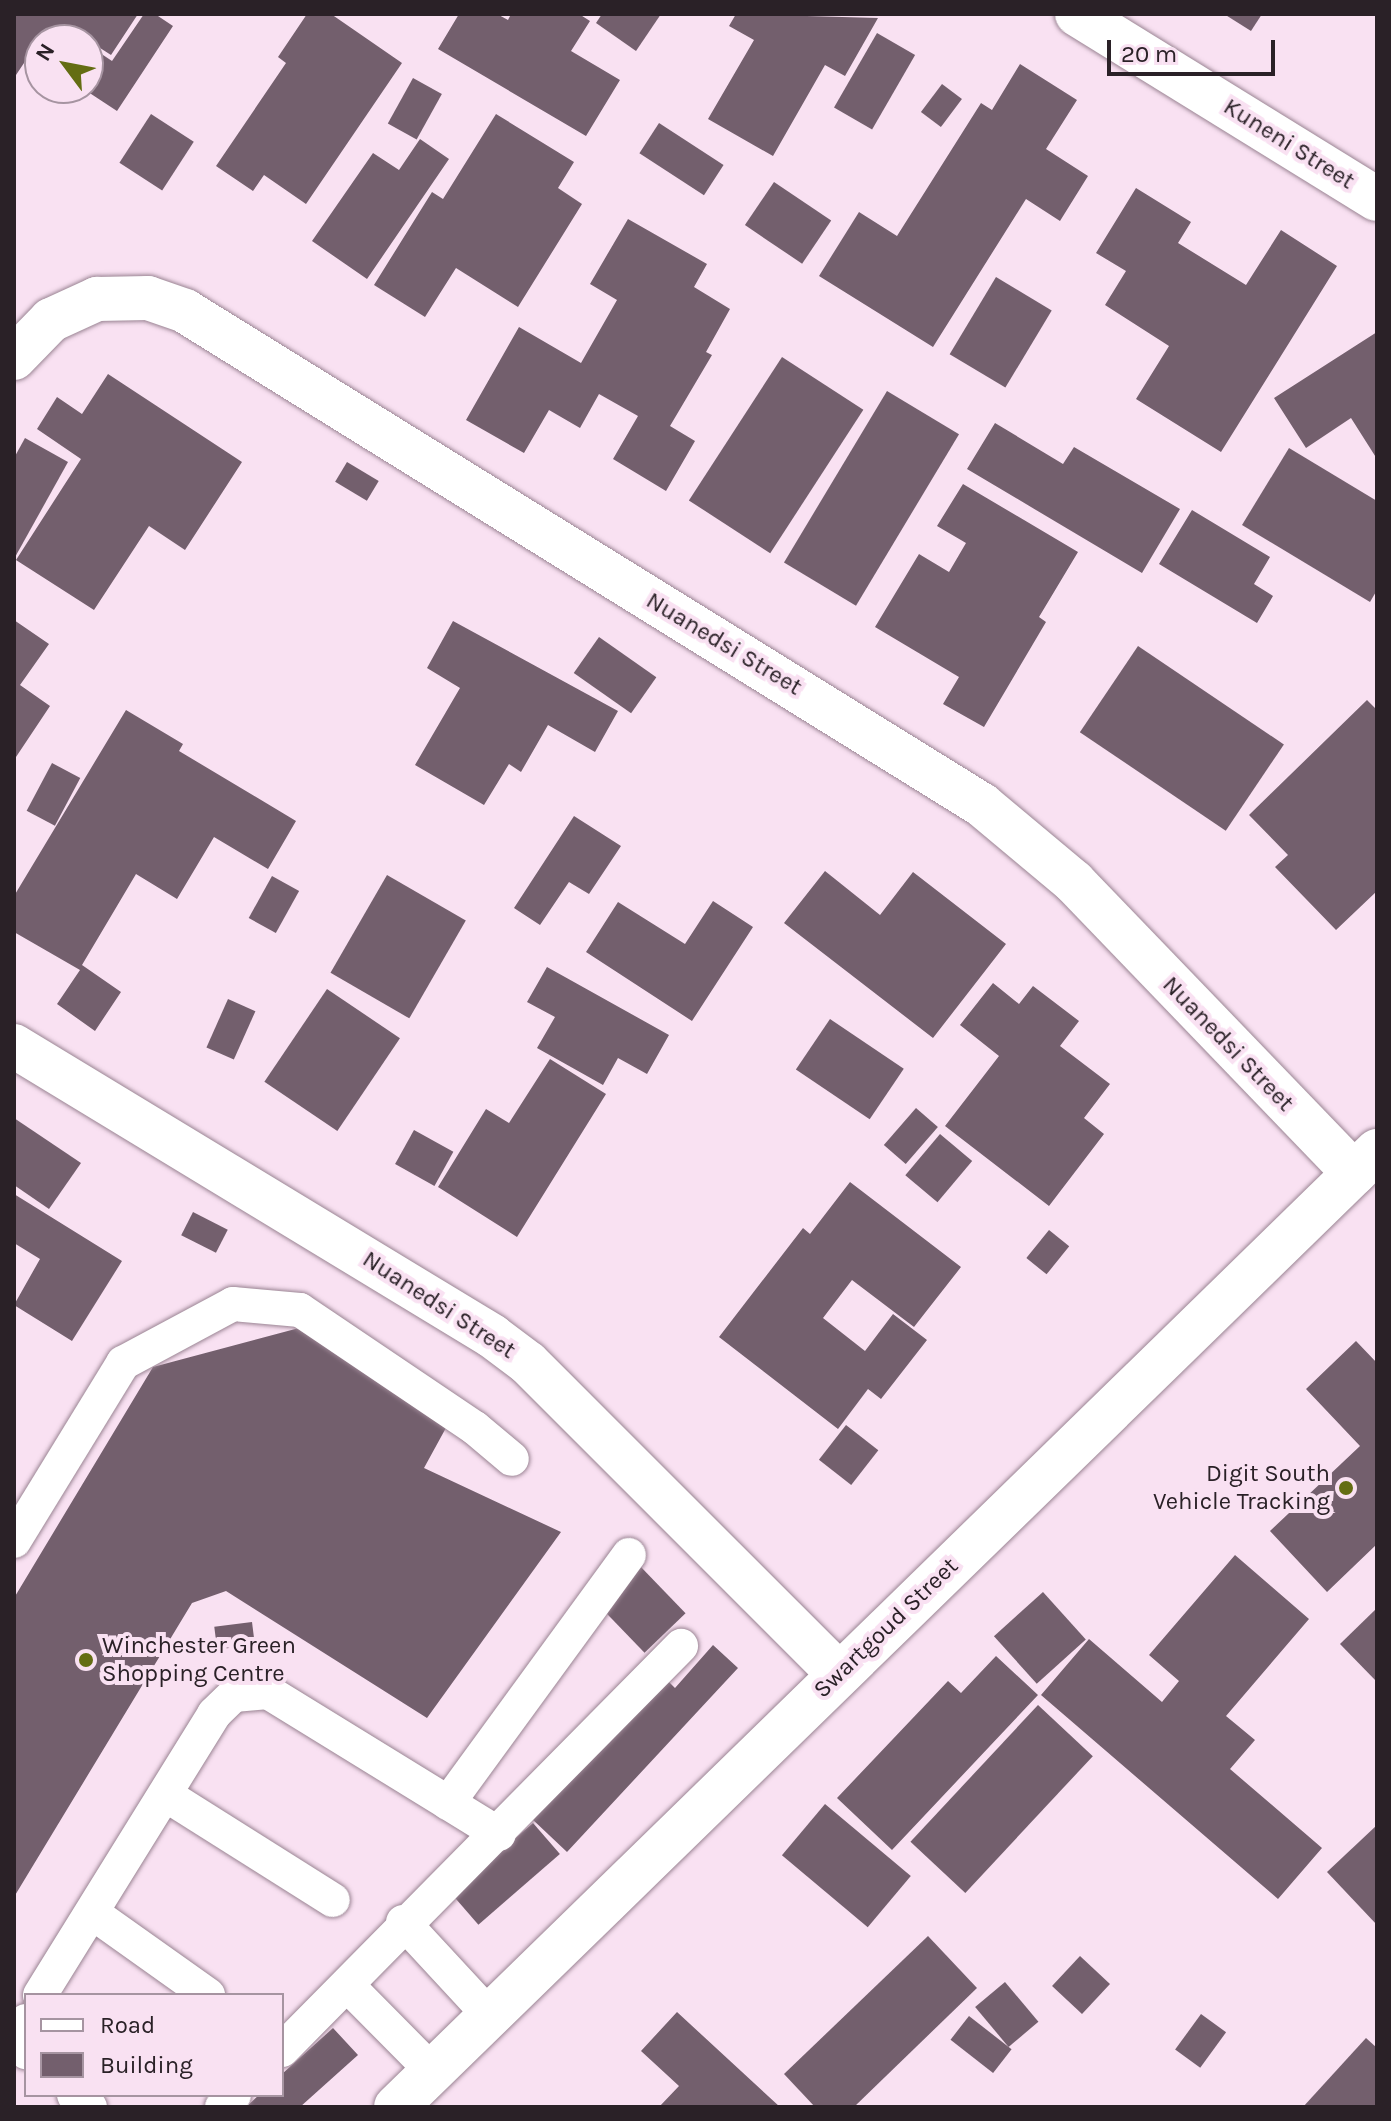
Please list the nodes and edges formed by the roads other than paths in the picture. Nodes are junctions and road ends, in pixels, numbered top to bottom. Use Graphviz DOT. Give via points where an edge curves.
graph roads {
  1 [pos="1077,14"];
  2 [pos="1377,199"];
  3 [pos="14,358"];
  4 [pos="14,1046"];
  5 [pos="1366,1162"];
  6 [pos="512,1459"];
  7 [pos="14,1541"];
  8 [pos="629,1555"];
  9 [pos="681,1646"];
  10 [pos="839,1674"];
  11 [pos="166,1795"];
  12 [pos="448,1803"];
  13 [pos="499,1834"];
  14 [pos="333,1900"];
  15 [pos="94,1914"];
  16 [pos="403,1922"];
  17 [pos="349,1987"];
  18 [pos="41,1993"];
  19 [pos="205,1993"];
  20 [pos="489,2015"];
  21 [pos="284,2047"];
  22 [pos="432,2071"];
  23 [pos="396,2107"];
  1 -- 2 [label="street, Kuneni Street"];
  3 -- 5 [label="street, Nuanedsi Street" via="51,320 97,299 148,298 185,311 982,805 1074,882"];
  4 -- 10 [label="street, Nuanedsi Street" via="504,1345"];
  5 -- 10 [label="street, Swartgoud Street"];
  6 -- 7 [label="lane" via="475,1428 300,1310 233,1304 123,1363"];
  8 -- 12 [label="lane"];
  9 -- 13 [label="lane"];
  10 -- 20 [label="street, Swartgoud Street"];
  11 -- 12 [label="lane" via="214,1714 234,1695 268,1692"];
  11 -- 14 [label="lane"];
  11 -- 15 [label="lane"];
  12 -- 13 [label="lane"];
  13 -- 16 [label="lane"];
  15 -- 18 [label="lane"];
  15 -- 19 [label="lane"];
  16 -- 17 [label="lane"];
  16 -- 20 [label="lane"];
  17 -- 21 [label="lane"];
  17 -- 22 [label="lane"];
  20 -- 22 [label="street, Swartgoud Street"];
  22 -- 23 [label="street, Swartgoud Street"];
}
